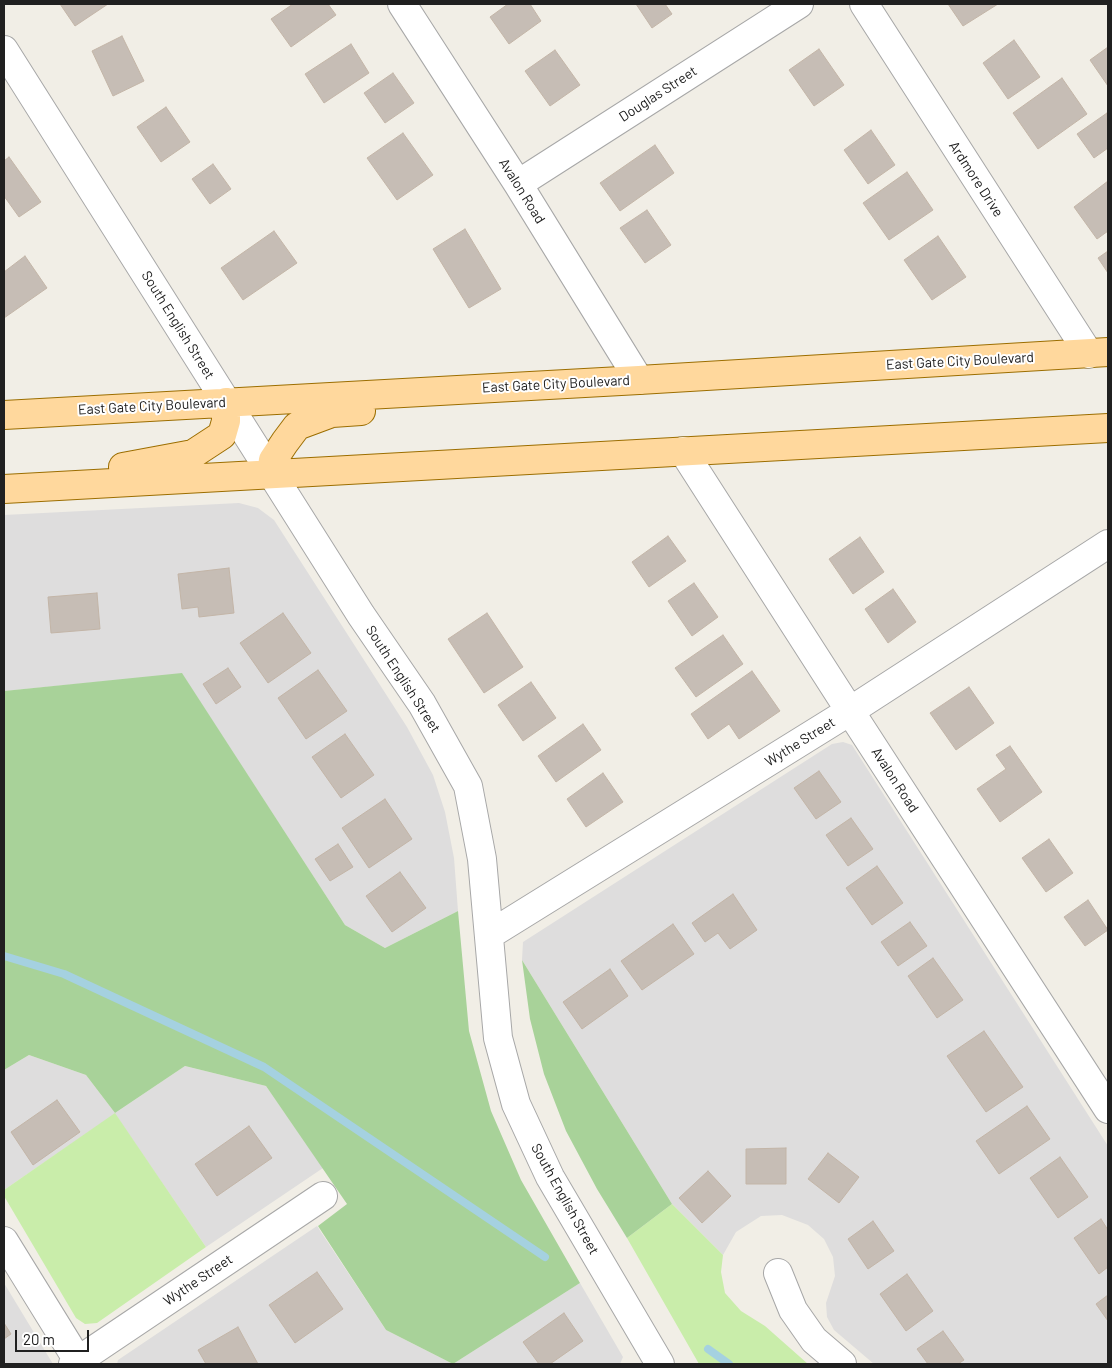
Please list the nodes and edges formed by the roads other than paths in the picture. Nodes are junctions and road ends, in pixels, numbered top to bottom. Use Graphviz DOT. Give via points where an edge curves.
graph roads {
  1 [pos="402,4"];
  2 [pos="799,4"];
  3 [pos="864,4"];
  4 [pos="4,50"];
  5 [pos="518,184"];
  6 [pos="1099,353"];
  7 [pos="639,380"];
  8 [pos="496,388"];
  9 [pos="226,402"];
  10 [pos="4,414"];
  11 [pos="1108,428"];
  12 [pos="683,451"];
  13 [pos="271,473"];
  14 [pos="4,489"];
  15 [pos="1108,544"];
  16 [pos="850,711"];
  17 [pos="489,935"];
  18 [pos="1108,1108"];
  19 [pos="323,1196"];
  20 [pos="4,1241"];
  21 [pos="778,1273"];
  22 [pos="77,1363"];
  23 [pos="660,1364"];
  24 [pos="842,1364"];
  1 -- 5 [label="street, Avalon Road"];
  2 -- 5 [label="street, Douglas Street"];
  3 -- 6 [label="street, Ardmore Drive"];
  4 -- 9 [label="street, South English Street"];
  5 -- 7 [label="street, Avalon Road"];
  6 -- 7 [label="main road, East Gate City Boulevard"];
  7 -- 8 [label="main road, East Gate City Boulevard"];
  8 -- 9 [label="main road, East Gate City Boulevard"];
  8 -- 13 [label="main road" via="432,406 332,413 298,426 273,460"];
  9 -- 10 [label="main road, East Gate City Boulevard"];
  9 -- 13 [label="street, South English Street"];
  9 -- 14 [label="main road" via="222,435 193,454"];
  11 -- 12 [label="main road"];
  12 -- 13 [label="main road"];
  12 -- 16 [label="street, Avalon Road"];
  13 -- 14 [label="main road"];
  13 -- 17 [label="street, South English Street" via="422,704 468,786 482,859"];
  15 -- 16 [label="street, Wythe Street"];
  16 -- 17 [label="street, Wythe Street"];
  16 -- 18 [label="street, Avalon Road"];
  17 -- 23 [label="street, South English Street" via="498,1038 516,1104 550,1177"];
  19 -- 22 [label="street, Wythe Street"];
  20 -- 22 [label="street"];
  21 -- 24 [label="street" via="793,1310 814,1340"];
}
